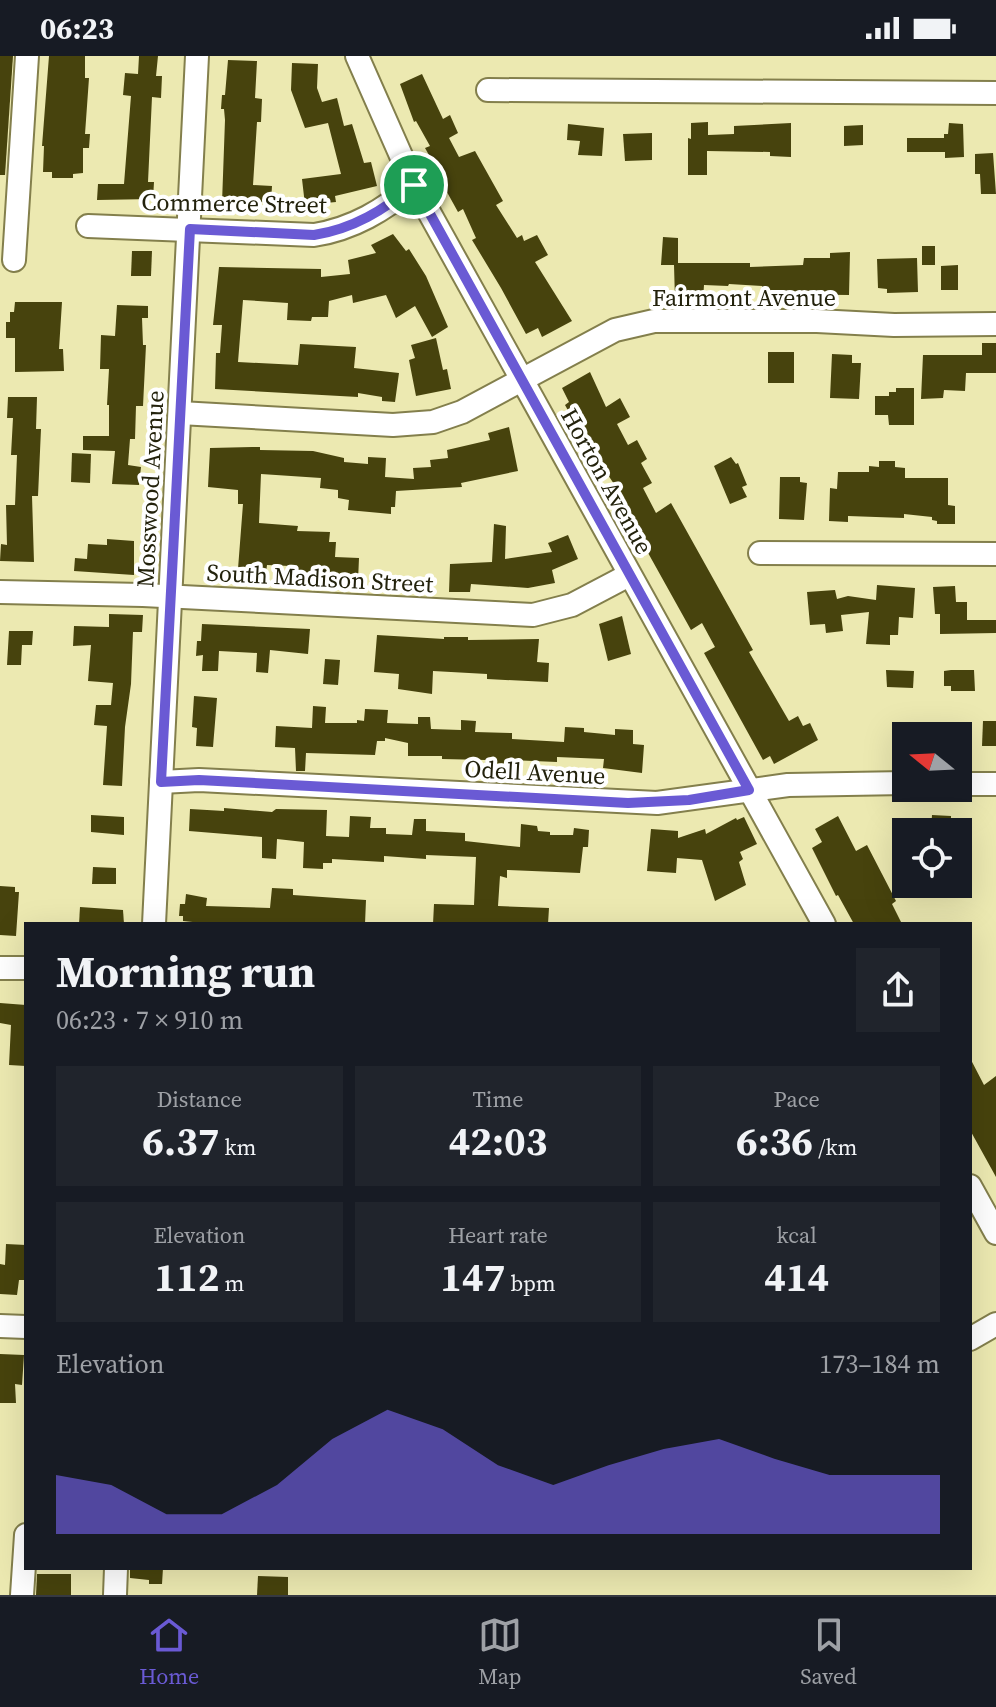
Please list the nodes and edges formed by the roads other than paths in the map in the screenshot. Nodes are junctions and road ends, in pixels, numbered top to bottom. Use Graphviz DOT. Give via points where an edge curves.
graph roads {
  1 [pos="27,56"];
  2 [pos="197,56"];
  3 [pos="357,56"];
  4 [pos="488,90"];
  5 [pos="996,93"];
  6 [pos="414,185"];
  7 [pos="88,226"];
  8 [pos="190,229"];
  9 [pos="14,260"];
  10 [pos="996,324"];
  11 [pos="521,380"];
  12 [pos="180,413"];
  13 [pos="760,553"];
  14 [pos="996,554"];
  15 [pos="629,575"];
  16 [pos="0,592"];
  17 [pos="170,596"];
  18 [pos="161,782"];
  19 [pos="892,783"];
  20 [pos="972,784"];
  21 [pos="996,784"];
  22 [pos="749,790"];
  23 [pos="154,922"];
  24 [pos="823,922"];
  25 [pos="0,968"];
  26 [pos="24,968"];
  27 [pos="972,1190"];
  28 [pos="996,1233"];
  29 [pos="996,1324"];
  30 [pos="0,1326"];
  31 [pos="24,1327"];
  32 [pos="972,1338"];
  33 [pos="24,1565"];
  34 [pos="116,1570"];
  35 [pos="22,1595"];
  36 [pos="115,1595"];
  1 -- 9 [label="street"];
  2 -- 8 [label="street, Mosswood Avenue"];
  3 -- 6 [label="street, Horton Avenue"];
  4 -- 5 [label="street"];
  6 -- 8 [label="street, Commerce Street" via="377,213 330,232"];
  6 -- 11 [label="street, Horton Avenue"];
  7 -- 8 [label="street, Commerce Street"];
  8 -- 12 [label="street, Mosswood Avenue"];
  10 -- 11 [label="street, Fairmont Avenue" via="654,321 615,330"];
  11 -- 12 [label="street, Fairmont Avenue" via="462,412 420,424"];
  11 -- 15 [label="street, Horton Avenue"];
  12 -- 17 [label="street, Mosswood Avenue"];
  13 -- 14 [label="street"];
  15 -- 17 [label="street, South Madison Street" via="572,605 533,615"];
  15 -- 22 [label="street, Horton Avenue"];
  16 -- 17 [label="street, South Madison Street"];
  17 -- 18 [label="street, Mosswood Avenue"];
  18 -- 22 [label="street, Odell Avenue" via="657,803"];
  18 -- 23 [label="street, Mosswood Avenue"];
  19 -- 22 [label="street, Odell Avenue"];
  20 -- 21 [label="street"];
  22 -- 24 [label="street, Horton Avenue"];
  25 -- 26 [label="street"];
  27 -- 28 [label="street"];
  29 -- 32 [label="street"];
  30 -- 31 [label="street"];
  33 -- 35 [label="street"];
  34 -- 36 [label="street"];
}
